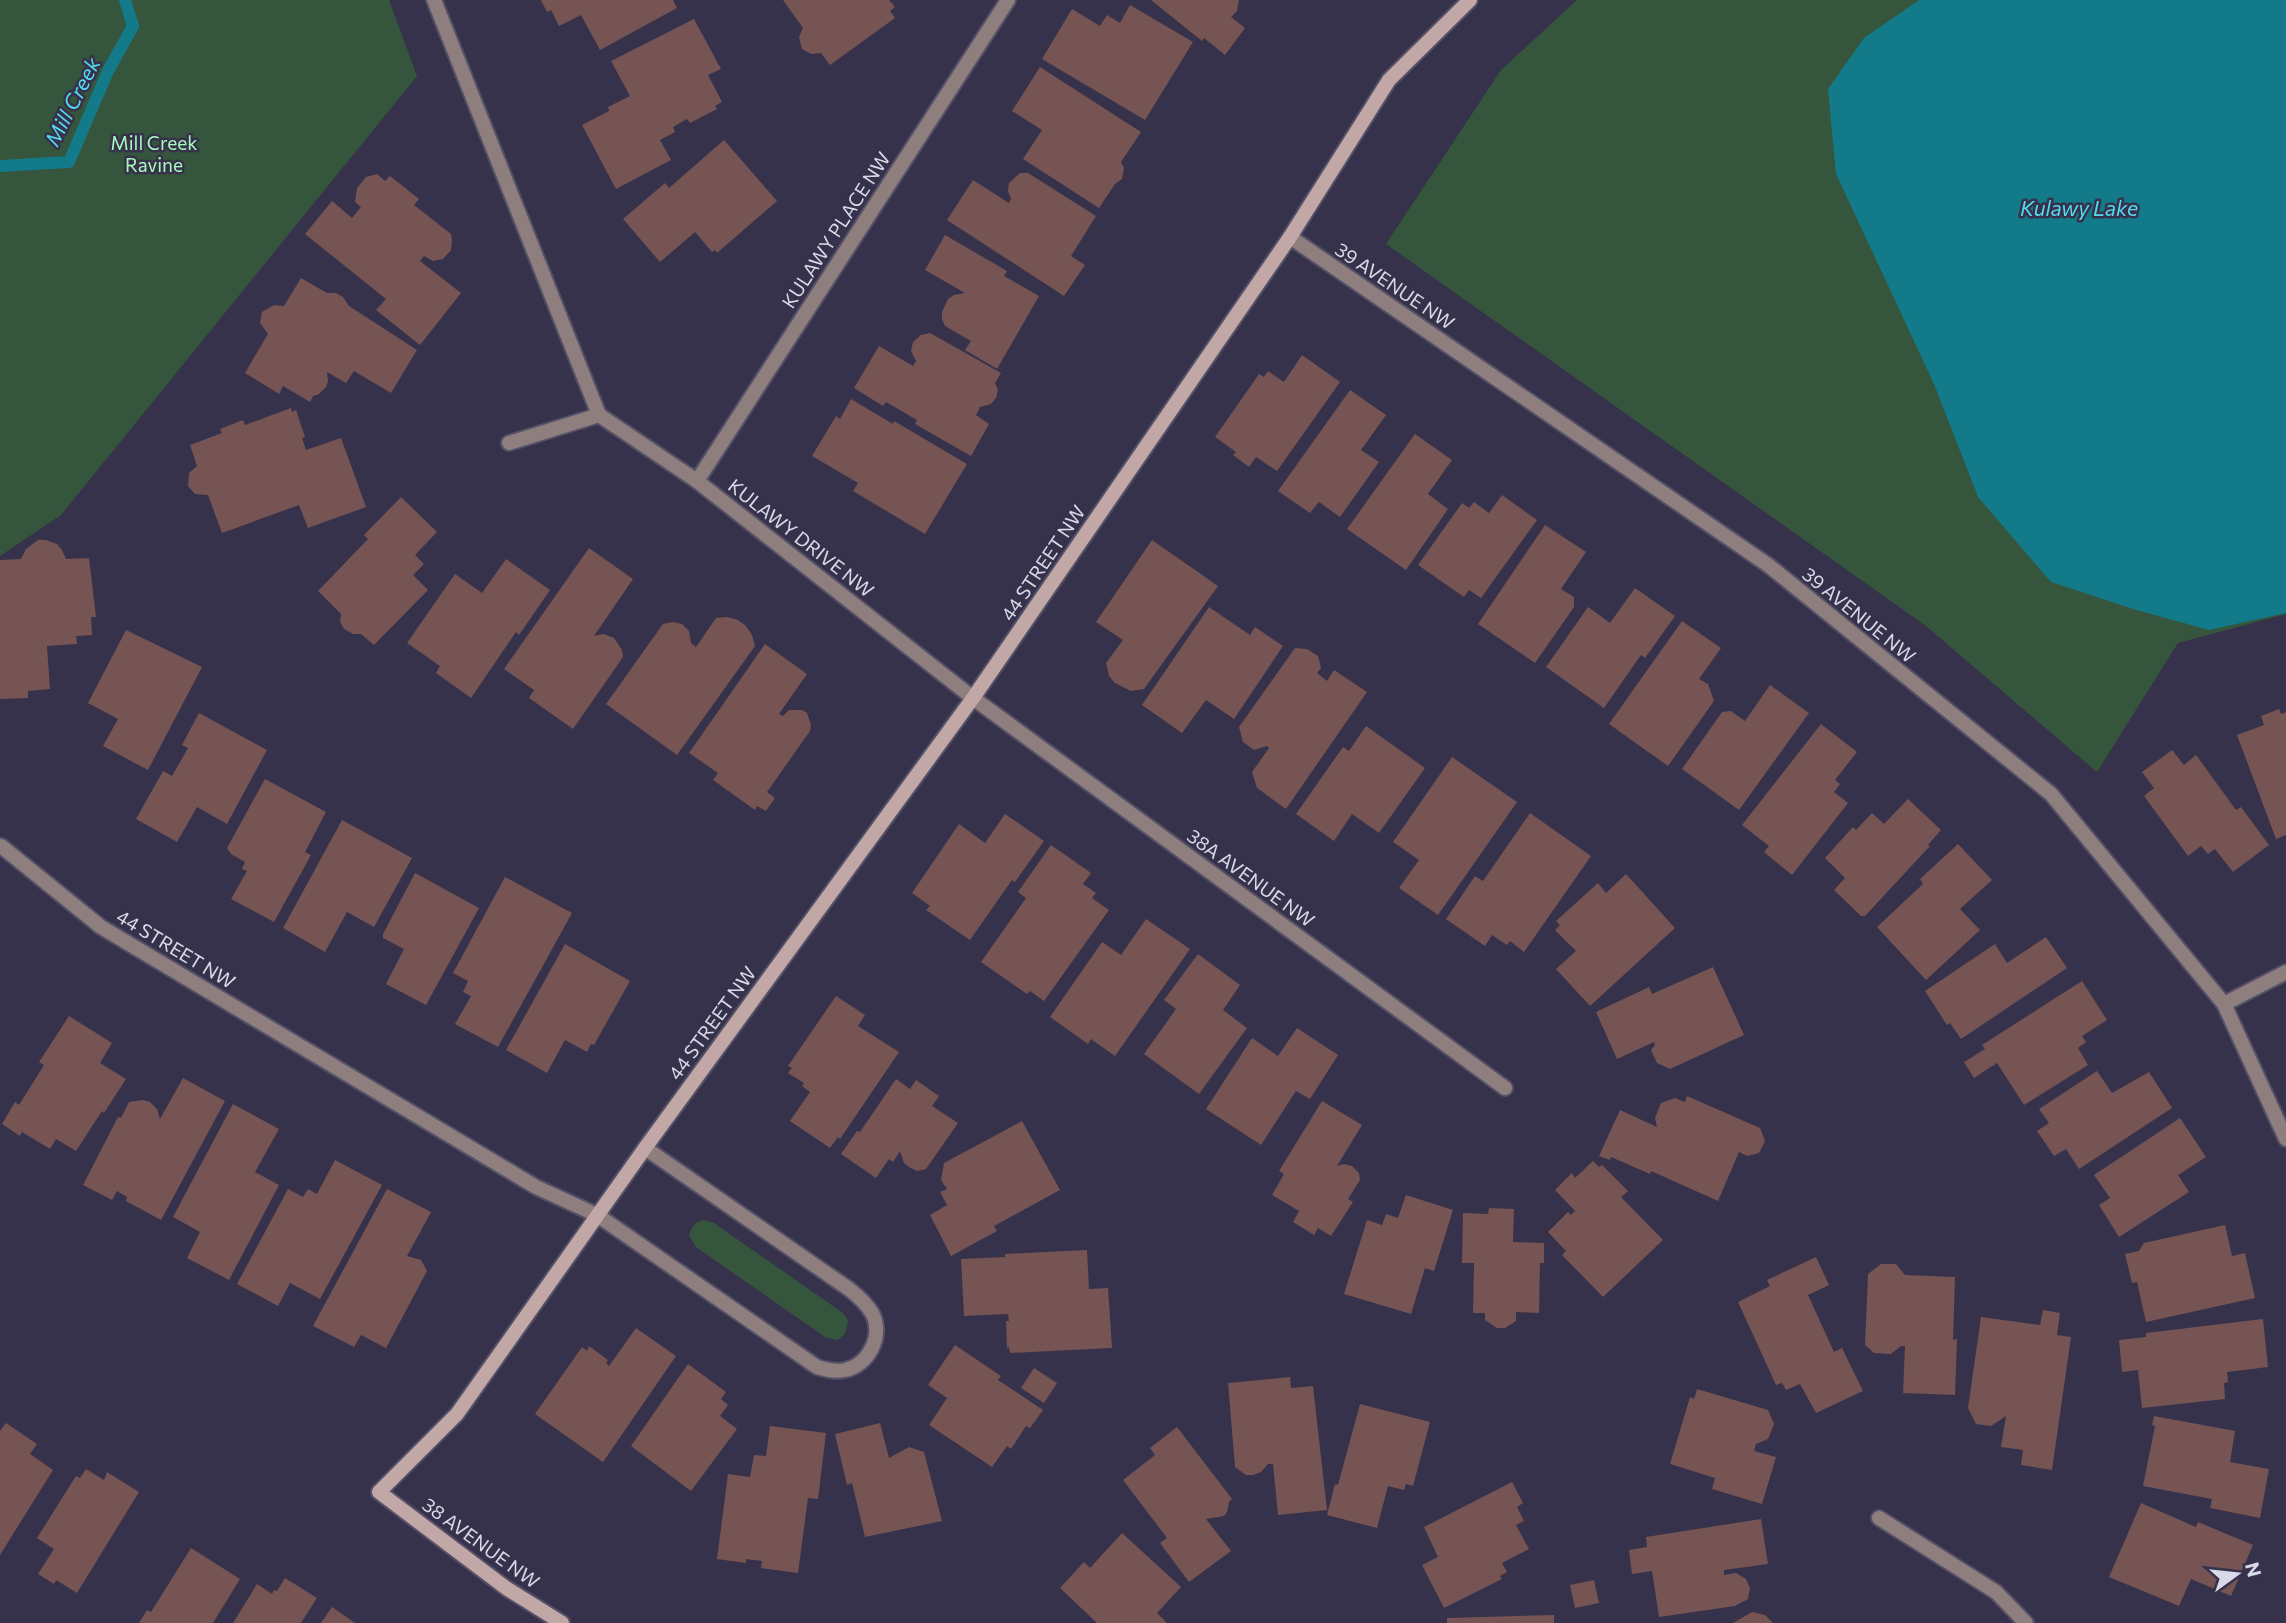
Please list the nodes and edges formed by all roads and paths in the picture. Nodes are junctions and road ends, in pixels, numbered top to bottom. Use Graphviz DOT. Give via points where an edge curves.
graph roads {
  1 [pos="434,0"];
  2 [pos="1008,0"];
  3 [pos="1470,0"];
  4 [pos="1290,237"];
  5 [pos="599,415"];
  6 [pos="509,443"];
  7 [pos="697,481"];
  8 [pos="973,698"];
  9 [pos="1,846"];
  10 [pos="2286,972"];
  11 [pos="2224,1004"];
  12 [pos="1505,1088"];
  13 [pos="2286,1139"];
  14 [pos="645,1147"];
  15 [pos="597,1215"];
  16 [pos="379,1493"];
  17 [pos="1879,1518"];
  18 [pos="562,1623"];
  19 [pos="2026,1623"];
  1 -- 5 [label="street"];
  2 -- 7 [label="street, KULAWY PLACE NW"];
  3 -- 4 [label="street, 44 STREET NW" via="1389,80"];
  4 -- 8 [label="street, 44 STREET NW"];
  4 -- 11 [label="street, 39 AVENUE NW" via="1768,565 2051,794"];
  5 -- 6 [label="street"];
  5 -- 7 [label="street, KULAWY DRIVE NW"];
  7 -- 8 [label="street, KULAWY DRIVE NW"];
  8 -- 12 [label="street, 38A AVENUE NW"];
  8 -- 14 [label="street, 44 STREET NW"];
  9 -- 15 [label="street, 44 STREET NW" via="101,927 537,1188"];
  10 -- 11 [label="street"];
  11 -- 13 [label="street, 39 AVENUE NW"];
  14 -- 15 [label="street, 44 STREET NW"];
  14 -- 15 [label="street, 44 STREET NW" via="863,1300 876,1327 872,1349 846,1370 817,1367"];
  15 -- 16 [label="street, 44 STREET NW" via="457,1414"];
  16 -- 18 [label="street, 38 AVENUE NW" via="506,1588"];
  17 -- 19 [label="street" via="1996,1592"];
}
